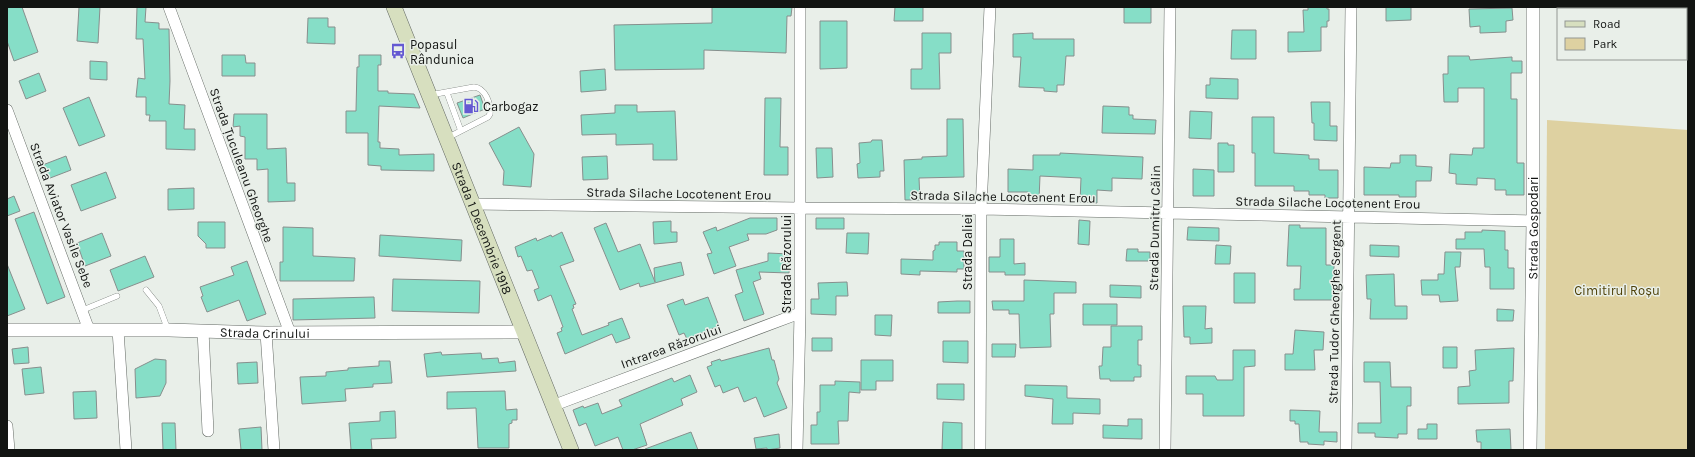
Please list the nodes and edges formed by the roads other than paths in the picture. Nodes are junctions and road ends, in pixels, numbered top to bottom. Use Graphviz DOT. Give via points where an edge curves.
graph roads {
  1 [pos="169,7"];
  2 [pos="394,7"];
  3 [pos="800,7"];
  4 [pos="990,7"];
  5 [pos="1170,7"];
  6 [pos="1351,7"];
  7 [pos="1533,7"];
  8 [pos="447,93"];
  9 [pos="429,95"];
  10 [pos="7,110"];
  11 [pos="462,131"];
  12 [pos="447,138"];
  13 [pos="473,204"];
  14 [pos="801,208"];
  15 [pos="981,208"];
  16 [pos="1168,213"];
  17 [pos="1349,217"];
  18 [pos="1534,221"];
  19 [pos="146,290"];
  20 [pos="117,296"];
  21 [pos="83,310"];
  22 [pos="800,313"];
  23 [pos="7,330"];
  24 [pos="89,330"];
  25 [pos="118,330"];
  26 [pos="168,330"];
  27 [pos="203,331"];
  28 [pos="523,332"];
  29 [pos="266,333"];
  30 [pos="290,333"];
  31 [pos="552,406"];
  32 [pos="7,426"];
  33 [pos="208,431"];
  34 [pos="9,450"];
  35 [pos="126,450"];
  36 [pos="274,450"];
  37 [pos="571,450"];
  38 [pos="797,450"];
  39 [pos="980,450"];
  40 [pos="1165,450"];
  41 [pos="1346,450"];
  42 [pos="1530,450"];
  1 -- 30 [label="street, Strada Țuculeanu Gheorghe"];
  2 -- 9 [label="main road, Strada 1 Decembrie 1918"];
  3 -- 14 [label="street, Strada Răzorului"];
  4 -- 15 [label="street, Strada Daliei"];
  5 -- 16 [label="street, Strada Dumitru Călin"];
  6 -- 17 [label="street, Strada Tudor Gheorghe Sergent"];
  7 -- 18 [label="street, Strada Gospodari"];
  8 -- 9 [label="lane"];
  8 -- 11 [label="lane"];
  8 -- 11 [label="lane" via="474,87 484,92 490,114"];
  9 -- 12 [label="main road, Strada 1 Decembrie 1918"];
  10 -- 21 [label="street, Strada Aviator Vasile Sebe"];
  11 -- 12 [label="lane"];
  12 -- 13 [label="main road, Strada 1 Decembrie 1918"];
  13 -- 14 [label="street, Strada Silache Locotenent Erou"];
  13 -- 28 [label="main road, Strada 1 Decembrie 1918"];
  14 -- 15 [label="street, Strada Silache Locotenent Erou"];
  14 -- 22 [label="street, Strada Răzorului"];
  15 -- 16 [label="street, Strada Silache Locotenent Erou"];
  15 -- 39 [label="street, Strada Daliei"];
  16 -- 17 [label="street, Strada Silache Locotenent Erou"];
  16 -- 40 [label="street, Strada Dumitru Călin"];
  17 -- 18 [label="street, Strada Silache Locotenent Erou"];
  17 -- 41 [label="street, Strada Tudor Gheorghe Sergent"];
  18 -- 42 [label="street, Strada Gospodari"];
  19 -- 26 [label="lane" via="162,311"];
  20 -- 21 [label="lane"];
  21 -- 24 [label="street, Strada Aviator Vasile Sebe"];
  22 -- 31 [label="street, Intrarea Răzorului"];
  22 -- 38 [label="street, Strada Răzorului"];
  23 -- 24 [label="street, Strada Crinului"];
  24 -- 25 [label="street, Strada Crinului"];
  25 -- 26 [label="street, Strada Crinului"];
  25 -- 35 [label="street"];
  26 -- 27 [label="street, Strada Crinului"];
  27 -- 29 [label="street, Strada Crinului"];
  27 -- 33 [label="street"];
  28 -- 30 [label="street, Strada Crinului"];
  28 -- 31 [label="main road, Strada 1 Decembrie 1918"];
  29 -- 30 [label="street, Strada Crinului"];
  29 -- 36 [label="street"];
  31 -- 37 [label="main road, Strada 1 Decembrie 1918"];
  32 -- 34 [label="street"];
}
